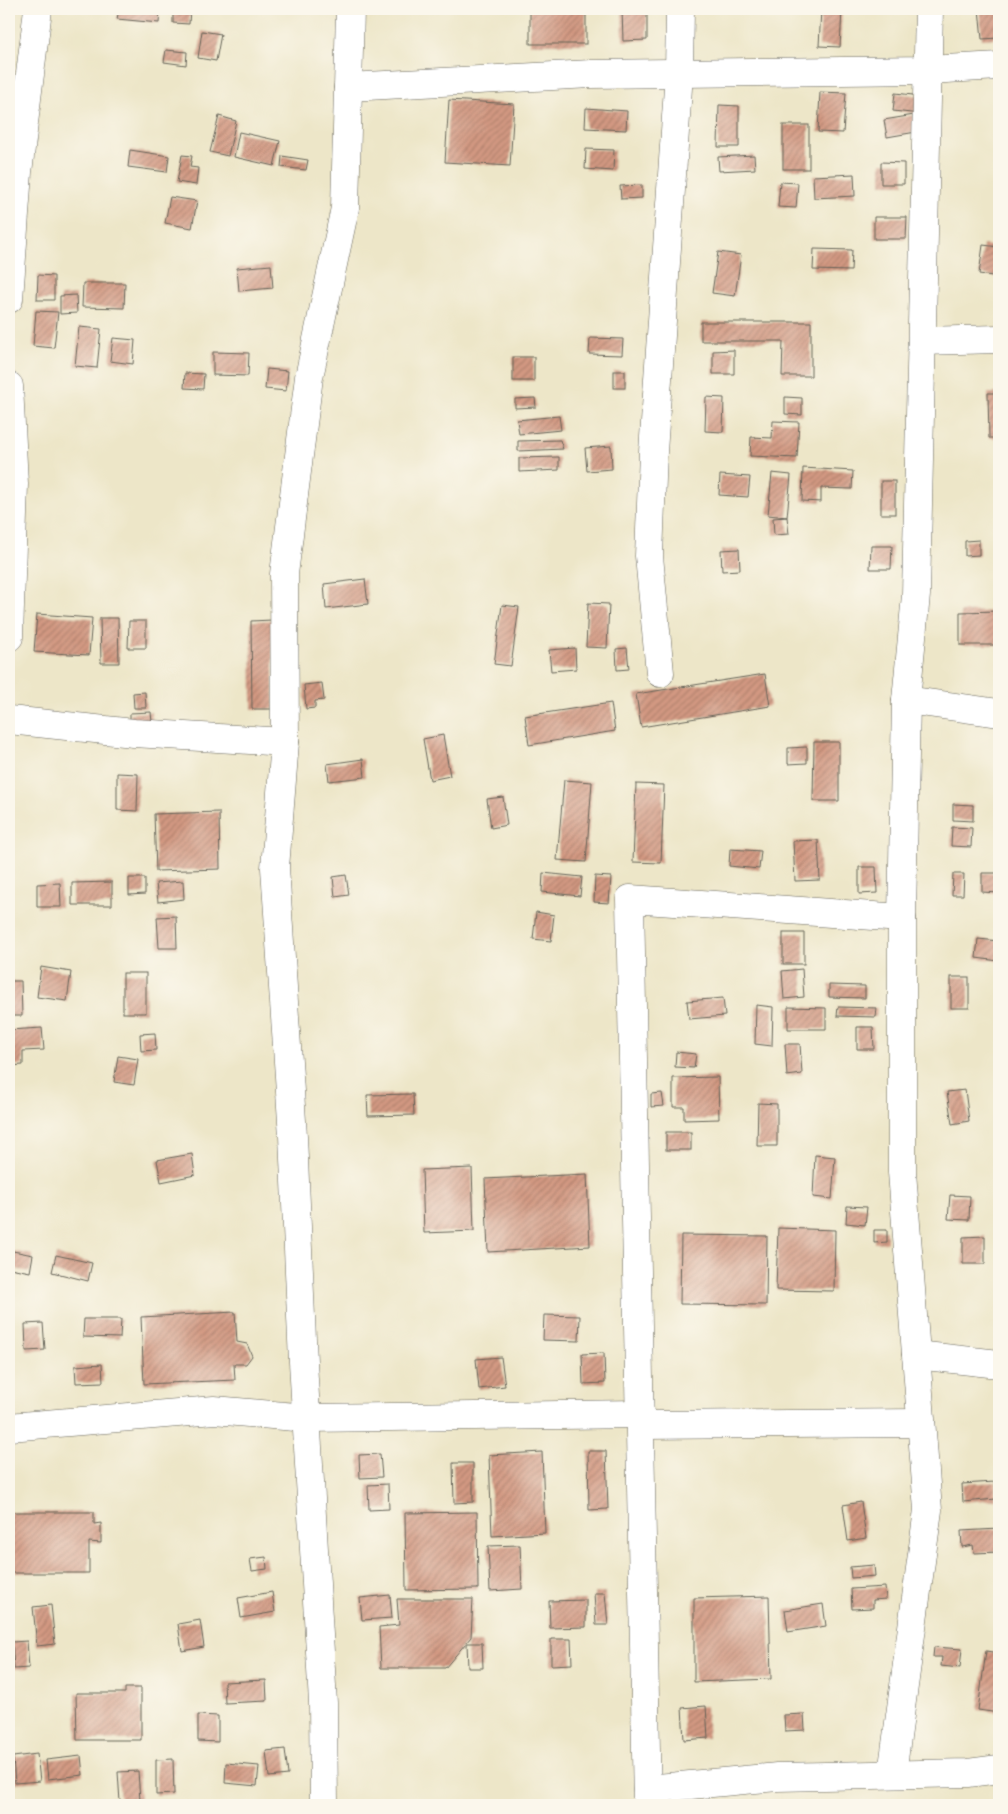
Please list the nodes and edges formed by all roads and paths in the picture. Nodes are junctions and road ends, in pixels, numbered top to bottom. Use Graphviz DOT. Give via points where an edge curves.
graph roads {
  1 [pos="38,9"];
  2 [pos="350,9"];
  3 [pos="680,9"];
  4 [pos="930,9"];
  5 [pos="999,66"];
  6 [pos="928,70"];
  7 [pos="679,73"];
  8 [pos="348,87"];
  9 [pos="9,300"];
  10 [pos="999,339"];
  11 [pos="922,341"];
  12 [pos="9,386"];
  13 [pos="11,484"];
  14 [pos="9,637"];
  15 [pos="660,672"];
  16 [pos="906,700"];
  17 [pos="999,713"];
  18 [pos="9,720"];
  19 [pos="285,742"];
  20 [pos="902,918"];
  21 [pos="916,1355"];
  22 [pos="999,1364"];
  23 [pos="307,1418"];
  24 [pos="640,1420"];
  25 [pos="921,1423"];
  26 [pos="9,1427"];
  27 [pos="999,1769"];
  28 [pos="892,1774"];
  29 [pos="647,1797"];
  30 [pos="324,1805"];
  1 -- 9 [label="street" via="18,172"];
  2 -- 8 [label="street"];
  3 -- 7 [label="street"];
  4 -- 6 [label="street"];
  5 -- 6 [label="street"];
  6 -- 7 [label="street"];
  6 -- 11 [label="street"];
  7 -- 8 [label="street" via="590,74"];
  7 -- 15 [label="street" via="653,452 650,547"];
  8 -- 19 [label="street" via="345,208 309,377 284,574"];
  10 -- 11 [label="street"];
  11 -- 16 [label="street" via="916,596"];
  12 -- 13 [label="street"];
  13 -- 14 [label="street"];
  16 -- 17 [label="street"];
  16 -- 20 [label="street"];
  18 -- 19 [label="street" via="134,733"];
  19 -- 23 [label="street" via="275,868"];
  20 -- 21 [label="street" via="902,1172"];
  20 -- 24 [label="street" via="630,899"];
  21 -- 22 [label="street"];
  21 -- 25 [label="street"];
  23 -- 24 [label="street"];
  23 -- 26 [label="street" via="214,1410"];
  23 -- 30 [label="street" via="324,1703"];
  24 -- 25 [label="street"];
  24 -- 29 [label="street"];
  25 -- 28 [label="street" via="928,1510"];
  27 -- 28 [label="street" via="968,1773"];
  28 -- 29 [label="street" via="777,1777"];
}
